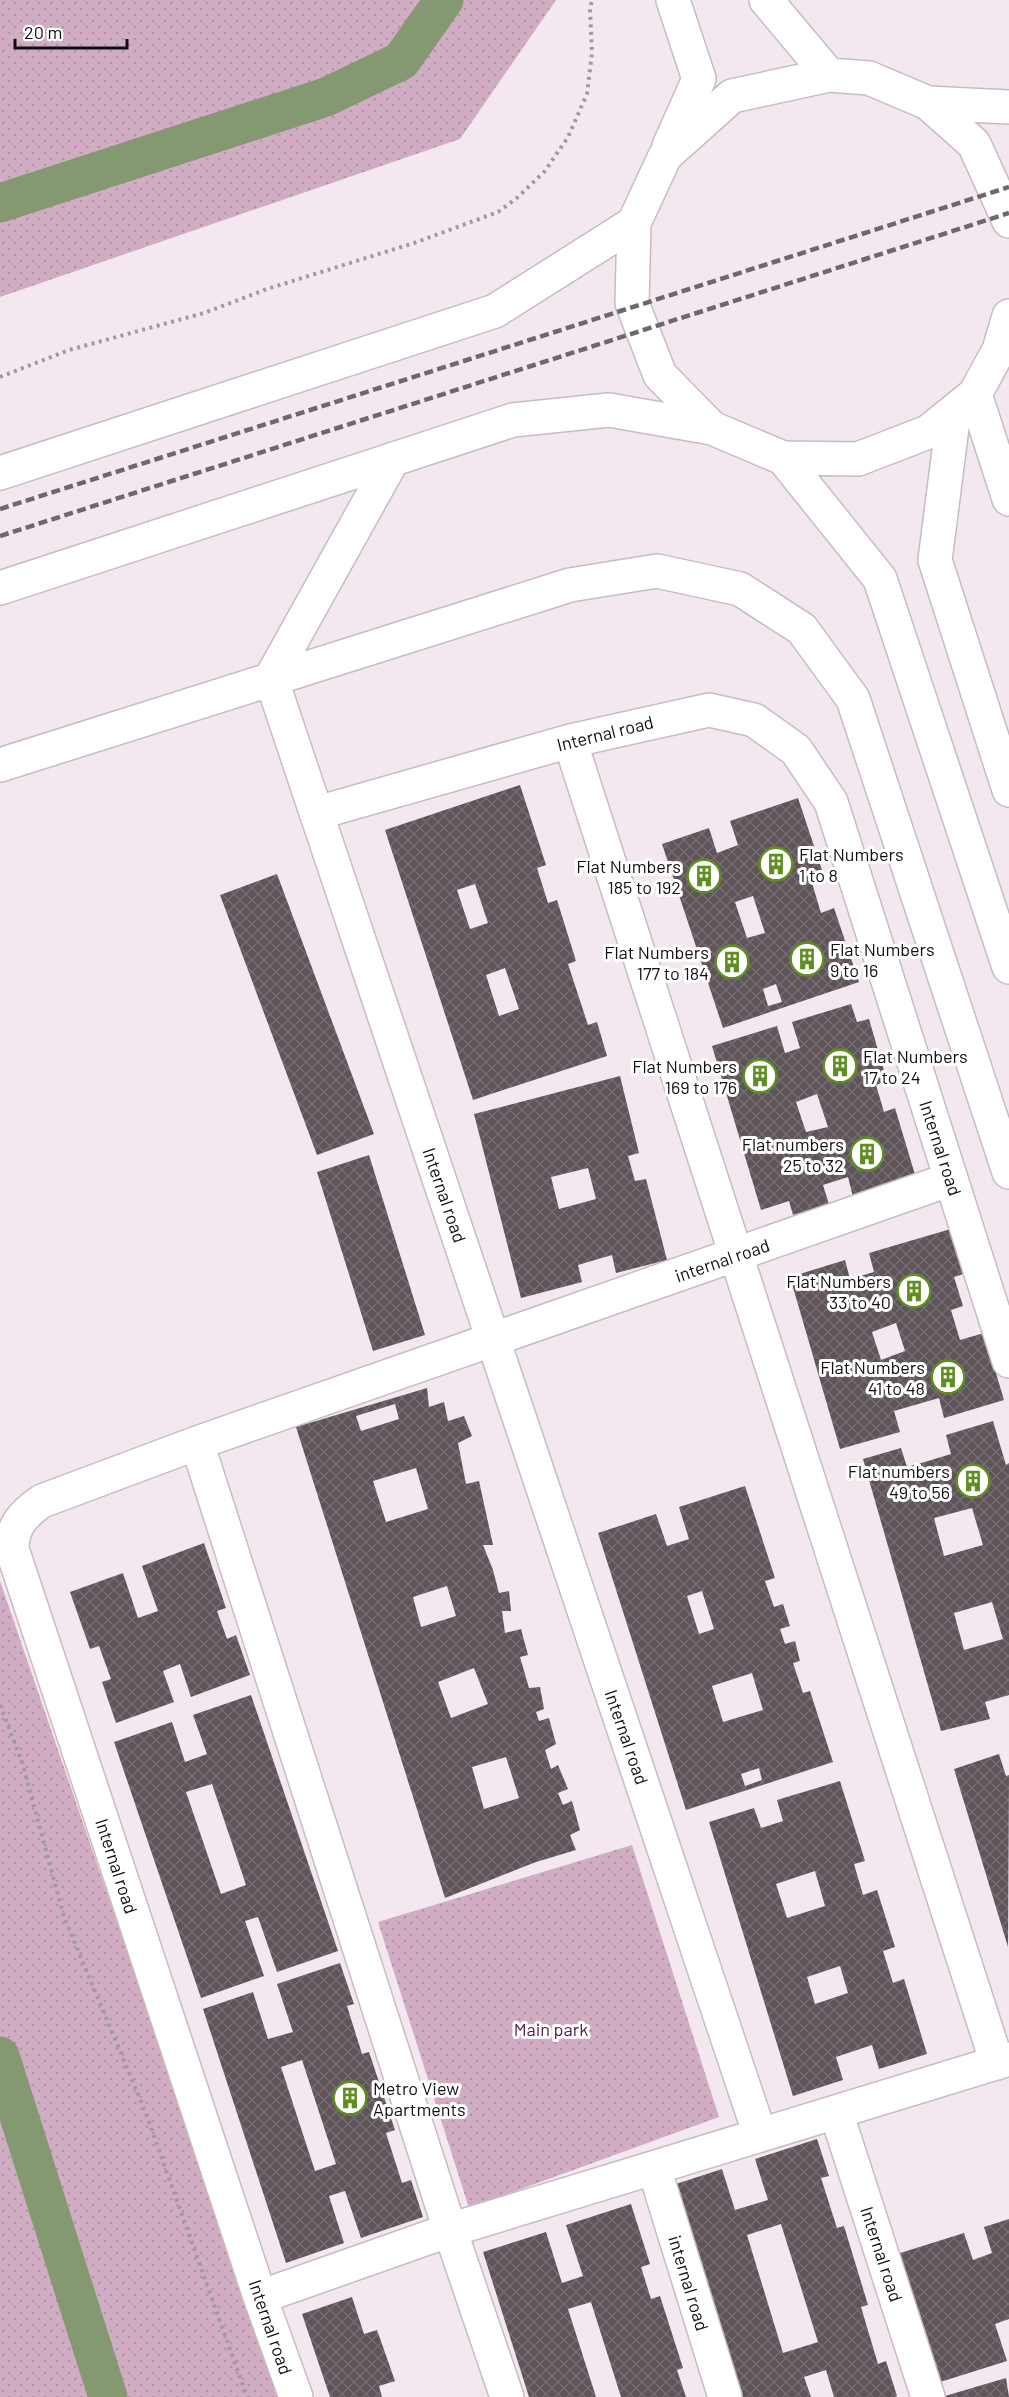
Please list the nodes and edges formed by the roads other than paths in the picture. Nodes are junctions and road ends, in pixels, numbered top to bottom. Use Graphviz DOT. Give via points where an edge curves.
graph roads {
  1 [pos="673,0"];
  2 [pos="766,0"];
  3 [pos="829,75"];
  4 [pos="928,103"];
  5 [pos="1009,106"];
  6 [pos="665,156"];
  7 [pos="1009,221"];
  8 [pos="634,223"];
  9 [pos="1009,316"];
  10 [pos="1004,346"];
  11 [pos="964,403"];
  12 [pos="712,428"];
  13 [pos="783,458"];
  14 [pos="393,459"];
  15 [pos="0,473"];
  16 [pos="1009,499"];
  17 [pos="0,588"];
  18 [pos="271,678"];
  19 [pos="570,741"];
  20 [pos="0,765"];
  21 [pos="1009,790"];
  22 [pos="317,813"];
  23 [pos="1009,967"];
  24 [pos="1009,1172"];
  25 [pos="951,1179"];
  26 [pos="736,1255"];
  27 [pos="494,1340"];
  28 [pos="1009,1361"];
  29 [pos="197,1443"];
  30 [pos="1003,2061"];
  31 [pos="836,2112"];
  32 [pos="760,2135"];
  33 [pos="654,2168"];
  34 [pos="450,2230"];
  35 [pos="260,2297"];
  36 [pos="296,2397"];
  37 [pos="507,2397"];
  38 [pos="725,2397"];
  39 [pos="928,2397"];
  1 -- 6 [label="street" via="699,79"];
  2 -- 3 [label="street"];
  3 -- 4 [label="street" via="869,78"];
  3 -- 6 [label="street" via="732,96"];
  4 -- 5 [label="street"];
  4 -- 7 [label="street" via="974,144"];
  6 -- 8 [label="street"];
  8 -- 12 [label="street" via="632,303 660,375"];
  8 -- 15 [label="street" via="495,310"];
  9 -- 10 [label="street"];
  10 -- 11 [label="street"];
  11 -- 13 [label="street" via="928,432 858,459"];
  11 -- 16 [label="street"];
  11 -- 21 [label="street" via="935,560"];
  12 -- 13 [label="street"];
  12 -- 14 [label="street" via="609,410 513,420"];
  13 -- 23 [label="street" via="880,579"];
  14 -- 17 [label="street"];
  14 -- 18 [label="street"];
  18 -- 20 [label="street"];
  18 -- 22 [label="street"];
  18 -- 24 [label="street" via="570,585 657,571 740,589 802,629 853,699"];
  19 -- 22 [label="street, Internal road"];
  19 -- 25 [label="street, Internal road" via="709,710 754,720 796,750 831,802"];
  19 -- 26 [label="street"];
  22 -- 27 [label="street, Internal road"];
  25 -- 26 [label="street, internal road"];
  25 -- 28 [label="street, Internal road"];
  26 -- 27 [label="street, internal road"];
  26 -- 30 [label="street"];
  27 -- 29 [label="street, Internal road"];
  27 -- 32 [label="street, Internal road"];
  29 -- 34 [label="street"];
  29 -- 35 [label="street, Internal road" via="42,1502 17,1522 12,1549"];
  30 -- 31 [label="street"];
  31 -- 32 [label="street"];
  31 -- 39 [label="street, Internal road"];
  32 -- 33 [label="street"];
  33 -- 34 [label="street"];
  33 -- 38 [label="street, internal road"];
  34 -- 35 [label="street"];
  34 -- 37 [label="street"];
  35 -- 36 [label="street, Internal road"];
}
